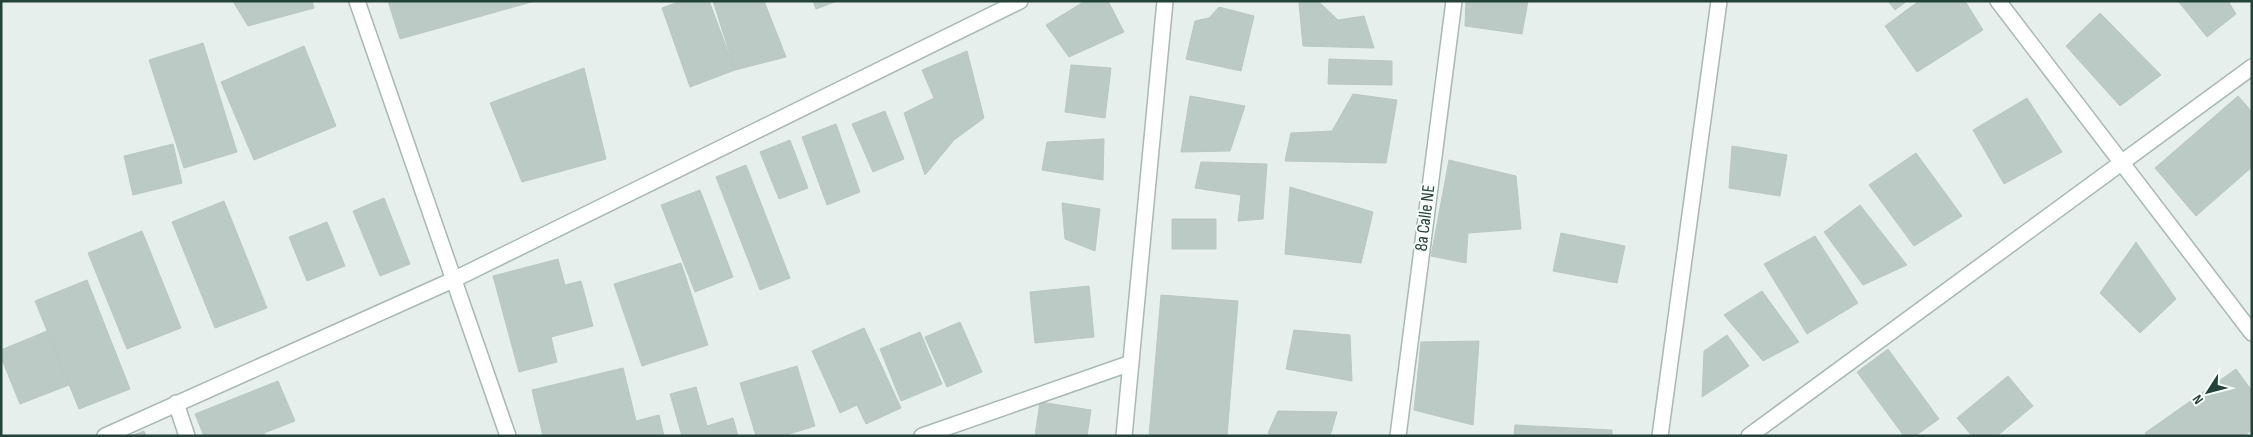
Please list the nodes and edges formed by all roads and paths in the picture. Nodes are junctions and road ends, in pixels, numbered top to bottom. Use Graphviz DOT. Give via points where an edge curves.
graph roads {
  1 [pos="358,1"];
  2 [pos="1020,1"];
  3 [pos="1165,1"];
  4 [pos="1454,1"];
  5 [pos="1719,1"];
  6 [pos="1998,1"];
  7 [pos="2252,67"];
  8 [pos="2122,164"];
  9 [pos="453,280"];
  10 [pos="2252,333"];
  11 [pos="1131,362"];
  12 [pos="176,403"];
  13 [pos="105,436"];
  14 [pos="187,436"];
  15 [pos="508,436"];
  16 [pos="922,436"];
  17 [pos="1124,436"];
  18 [pos="1398,436"];
  19 [pos="1660,436"];
  20 [pos="1749,436"];
  1 -- 9 [label="street"];
  2 -- 9 [label="street"];
  3 -- 11 [label="street"];
  4 -- 18 [label="street, 8a Calle NE"];
  5 -- 19 [label="street"];
  6 -- 8 [label="street"];
  7 -- 8 [label="street"];
  8 -- 10 [label="street"];
  8 -- 20 [label="street"];
  9 -- 12 [label="street"];
  9 -- 15 [label="street"];
  11 -- 16 [label="street"];
  11 -- 17 [label="street"];
  12 -- 13 [label="street"];
  12 -- 14 [label="street"];
}
